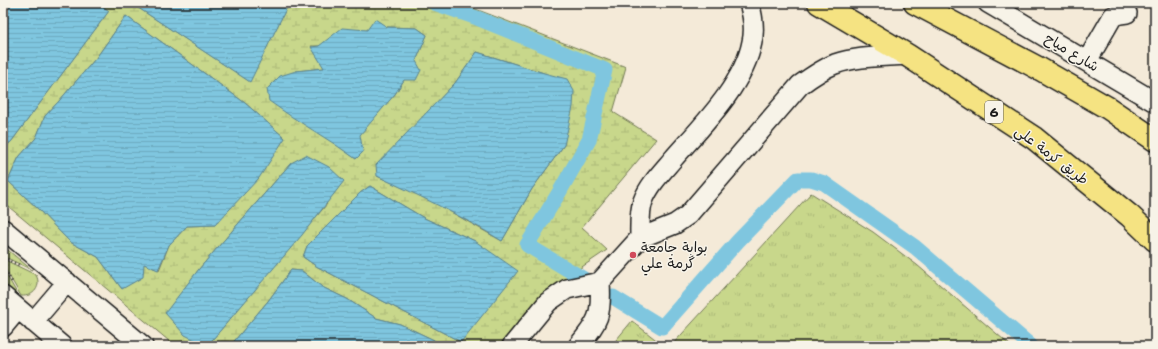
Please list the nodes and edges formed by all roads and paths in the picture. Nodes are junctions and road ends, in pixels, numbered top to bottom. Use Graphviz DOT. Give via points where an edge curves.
graph roads {
  1 [pos="749,3"];
  2 [pos="819,3"];
  3 [pos="915,3"];
  4 [pos="988,3"];
  5 [pos="1127,14"];
  6 [pos="907,55"];
  7 [pos="1087,61"];
  8 [pos="1155,102"];
  9 [pos="1155,140"];
  10 [pos="3,229"];
  11 [pos="640,238"];
  12 [pos="1155,240"];
  13 [pos="67,282"];
  14 [pos="600,282"];
  15 [pos="3,296"];
  16 [pos="18,309"];
  17 [pos="33,322"];
  18 [pos="3,327"];
  19 [pos="62,346"];
  20 [pos="143,346"];
  21 [pos="512,346"];
  22 [pos="578,346"];
  1 -- 11 [label="street" via="753,18 753,41 746,63 718,108 651,185 643,202"];
  2 -- 6 [label="highway, طريق كرمة علي / 6"];
  3 -- 9 [label="highway" via="1040,68 1108,108"];
  4 -- 7 [label="street, شارع مياح"];
  5 -- 7 [label="street" via="1113,16"];
  6 -- 11 [label="street" via="854,59 816,73 786,100 688,215 675,224"];
  6 -- 12 [label="highway, طريق كرمة علي / 6" via="1034,138 1130,216"];
  7 -- 8 [label="street, شارع مياح"];
  10 -- 13 [label="street"];
  11 -- 14 [label="street"];
  13 -- 17 [label="street"];
  13 -- 20 [label="street"];
  14 -- 21 [label="street" via="567,289 548,302"];
  14 -- 22 [label="street" via="599,314 592,329"];
  15 -- 16 [label="street"];
  16 -- 17 [label="street"];
  16 -- 18 [label="street"];
  17 -- 19 [label="street"];
}
